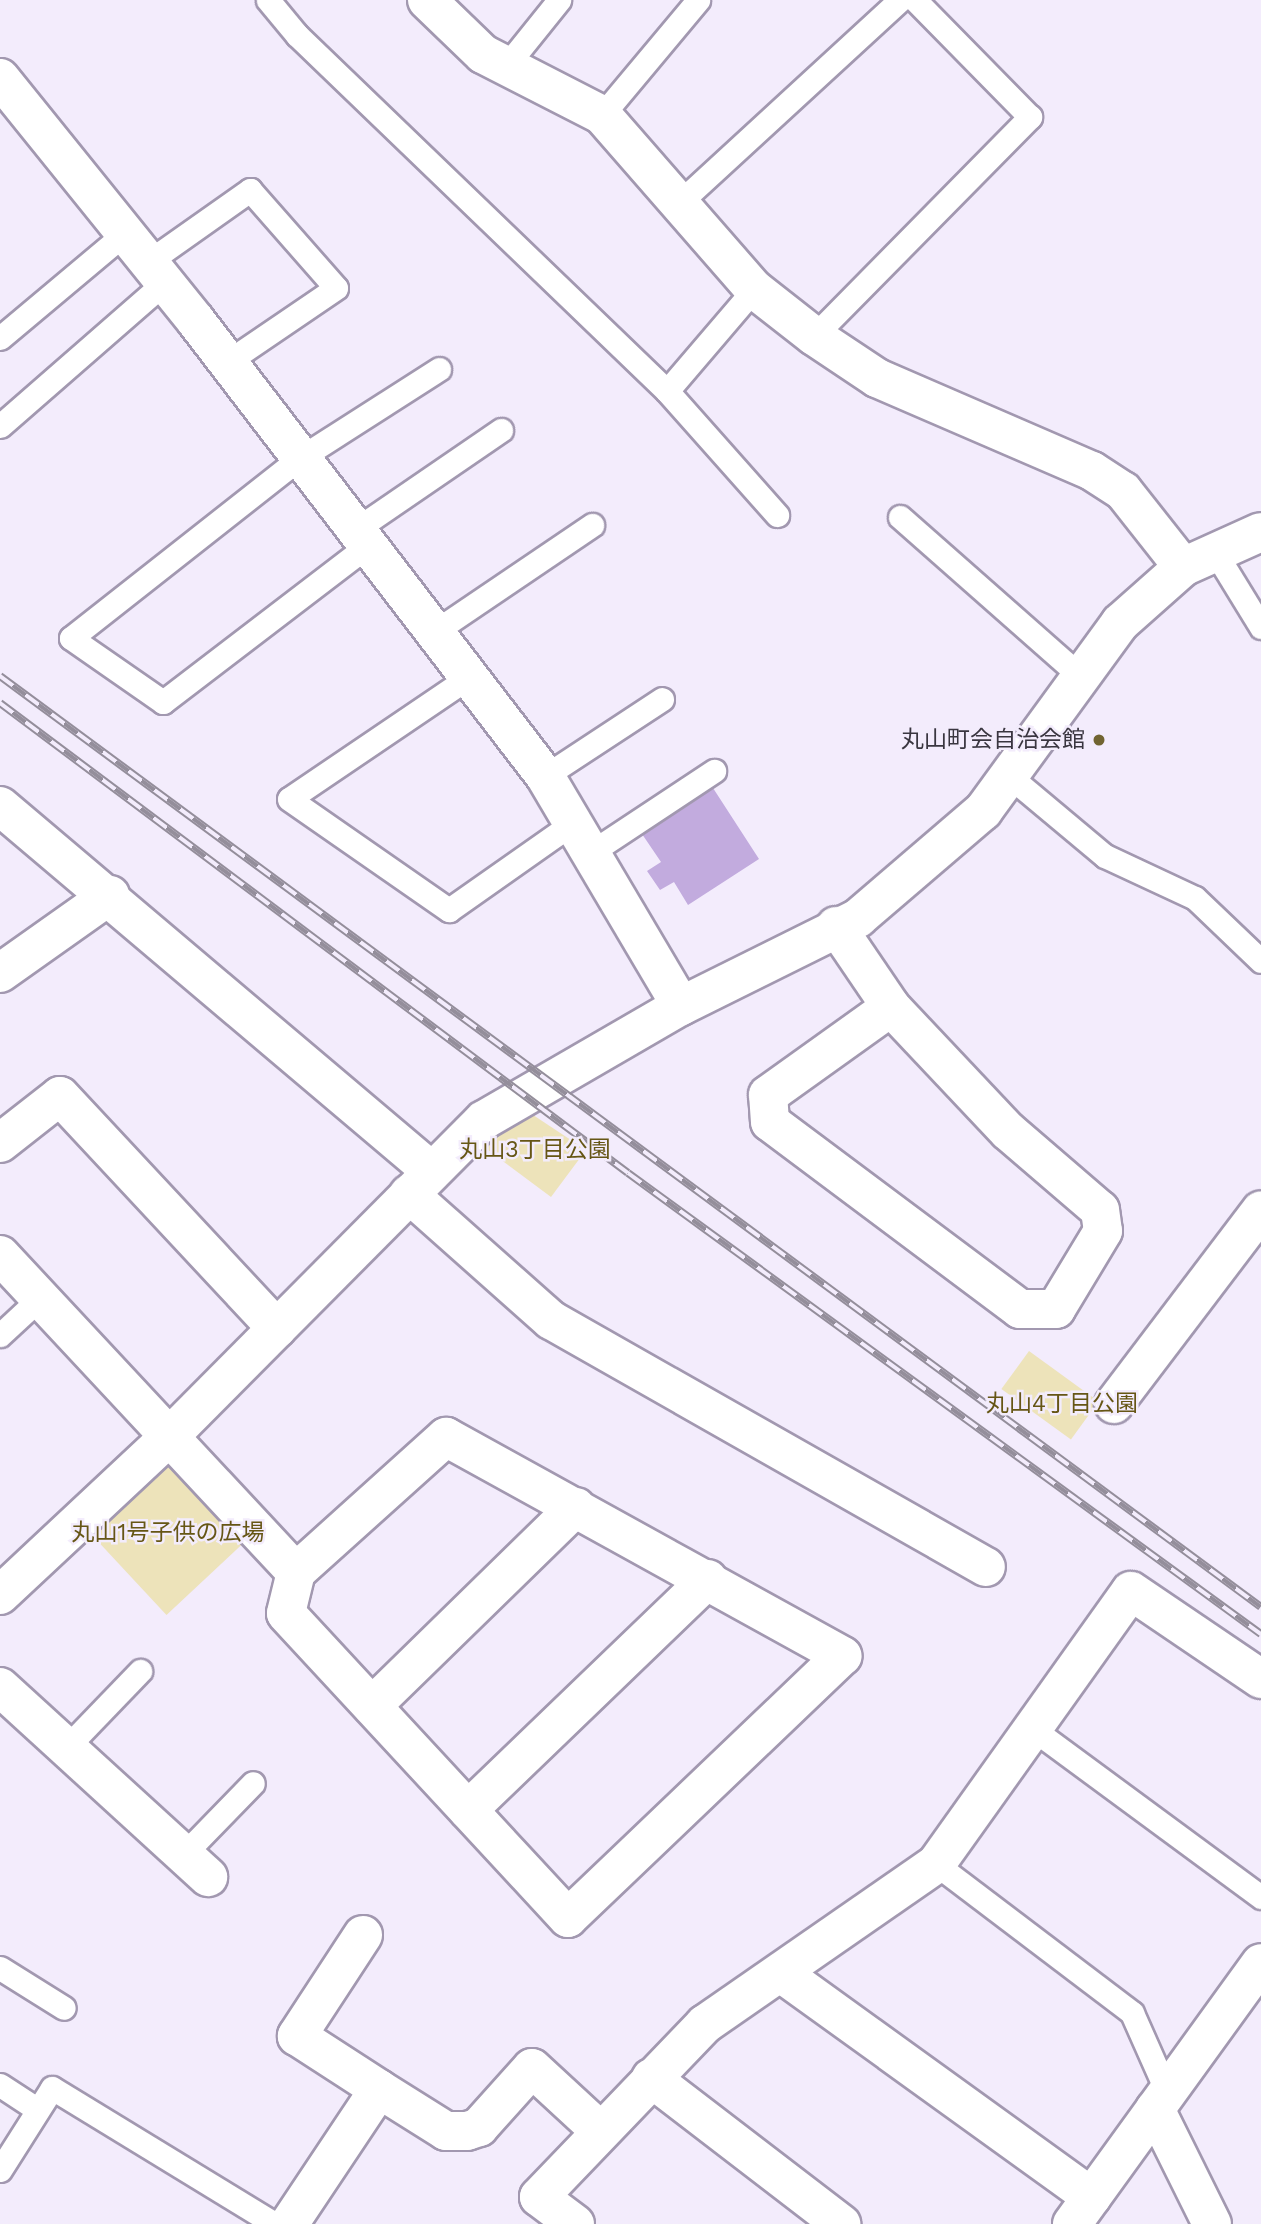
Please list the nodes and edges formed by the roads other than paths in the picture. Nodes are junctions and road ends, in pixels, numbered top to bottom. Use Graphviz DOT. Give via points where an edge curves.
graph roads {
  1 [pos="427,0"];
  2 [pos="559,0"];
  3 [pos="698,0"];
  4 [pos="900,0"];
  5 [pos="915,0"];
  6 [pos="270,1"];
  7 [pos="506,66"];
  8 [pos="0,78"];
  9 [pos="602,116"];
  10 [pos="679,203"];
  11 [pos="146,259"];
  12 [pos="754,289"];
  13 [pos="814,336"];
  14 [pos="0,338"];
  15 [pos="227,362"];
  16 [pos="439,369"];
  17 [pos="667,391"];
  18 [pos="0,426"];
  19 [pos="501,430"];
  20 [pos="300,458"];
  21 [pos="777,515"];
  22 [pos="900,517"];
  23 [pos="592,525"];
  24 [pos="1261,531"];
  25 [pos="361,538"];
  26 [pos="1199,559"];
  27 [pos="1261,627"];
  28 [pos="434,632"];
  29 [pos="1077,674"];
  30 [pos="469,677"];
  31 [pos="662,699"];
  32 [pos="714,771"];
  33 [pos="1008,775"];
  34 [pos="545,776"];
  35 [pos="0,806"];
  36 [pos="582,838"];
  37 [pos="110,895"];
  38 [pos="836,926"];
  39 [pos="1261,961"];
  40 [pos="0,973"];
  41 [pos="681,1006"];
  42 [pos="891,1007"];
  43 [pos="0,1143"];
  44 [pos="419,1181"];
  45 [pos="1261,1210"];
  46 [pos="0,1255"];
  47 [pos="40,1298"];
  48 [pos="277,1329"];
  49 [pos="0,1335"];
  50 [pos="1114,1404"];
  51 [pos="170,1436"];
  52 [pos="576,1507"];
  53 [pos="986,1567"];
  54 [pos="296,1572"];
  55 [pos="708,1579"];
  56 [pos="0,1595"];
  57 [pos="140,1671"];
  58 [pos="1261,1679"];
  59 [pos="0,1687"];
  60 [pos="372,1706"];
  61 [pos="1033,1730"];
  62 [pos="66,1748"];
  63 [pos="253,1783"];
  64 [pos="468,1810"];
  65 [pos="936,1864"];
  66 [pos="195,1866"];
  67 [pos="1261,1897"];
  68 [pos="363,1935"];
  69 [pos="1261,1963"];
  70 [pos="0,1968"];
  71 [pos="781,1973"];
  72 [pos="64,2008"];
  73 [pos="650,2078"];
  74 [pos="0,2085"];
  75 [pos="379,2089"];
  76 [pos="1161,2100"];
  77 [pos="38,2110"];
  78 [pos="598,2129"];
  79 [pos="0,2170"];
  80 [pos="1082,2210"];
  81 [pos="275,2224"];
  82 [pos="289,2224"];
  83 [pos="576,2224"];
  84 [pos="841,2224"];
  85 [pos="1212,2224"];
  1 -- 7 [label="street" via="483,54"];
  2 -- 7 [label="lane"];
  3 -- 9 [label="lane"];
  4 -- 10 [label="lane"];
  5 -- 13 [label="lane" via="1030,117"];
  6 -- 17 [label="lane"];
  7 -- 9 [label="street"];
  8 -- 11 [label="street"];
  9 -- 10 [label="street"];
  10 -- 12 [label="street"];
  11 -- 14 [label="lane"];
  11 -- 15 [label="street"];
  11 -- 15 [label="lane" via="250,190 336,288"];
  11 -- 18 [label="lane"];
  12 -- 13 [label="street"];
  12 -- 17 [label="lane"];
  13 -- 26 [label="street" via="877,378 1092,471 1123,491"];
  15 -- 20 [label="street"];
  16 -- 20 [label="lane"];
  17 -- 21 [label="lane"];
  19 -- 25 [label="lane"];
  20 -- 25 [label="street"];
  20 -- 25 [label="lane" via="71,638 163,702"];
  22 -- 29 [label="lane"];
  23 -- 28 [label="lane"];
  24 -- 26 [label="street"];
  25 -- 28 [label="street"];
  26 -- 27 [label="lane"];
  26 -- 29 [label="street" via="1120,623"];
  28 -- 30 [label="street"];
  29 -- 33 [label="street"];
  30 -- 34 [label="street"];
  30 -- 36 [label="lane" via="289,799 449,910"];
  31 -- 34 [label="lane"];
  32 -- 36 [label="lane"];
  33 -- 38 [label="street" via="960,835 858,918"];
  33 -- 39 [label="lane" via="1105,856 1195,898"];
  34 -- 36 [label="street"];
  35 -- 37 [label="street"];
  36 -- 41 [label="street"];
  37 -- 40 [label="street"];
  37 -- 44 [label="street"];
  38 -- 41 [label="street"];
  38 -- 42 [label="street"];
  41 -- 44 [label="street" via="484,1120"];
  42 -- 42 [label="street" via="1008,1131 1100,1209 1103,1231 1056,1309 1020,1309 770,1122 768,1095"];
  43 -- 48 [label="street" via="60,1096"];
  44 -- 48 [label="street"];
  44 -- 53 [label="street" via="551,1320"];
  45 -- 50 [label="street"];
  46 -- 47 [label="street"];
  47 -- 49 [label="lane"];
  47 -- 51 [label="street"];
  48 -- 51 [label="street"];
  51 -- 54 [label="street"];
  51 -- 56 [label="street"];
  52 -- 54 [label="street" via="446,1437"];
  52 -- 55 [label="street"];
  52 -- 60 [label="street"];
  54 -- 60 [label="street" via="286,1613"];
  55 -- 64 [label="street"];
  55 -- 64 [label="street" via="842,1656 568,1918"];
  57 -- 62 [label="lane"];
  58 -- 61 [label="street" via="1131,1591"];
  59 -- 62 [label="street"];
  60 -- 64 [label="street"];
  61 -- 65 [label="street"];
  61 -- 67 [label="lane"];
  62 -- 66 [label="street"];
  63 -- 66 [label="lane"];
  65 -- 71 [label="street"];
  65 -- 76 [label="lane" via="1132,2013"];
  68 -- 75 [label="street" via="297,2036"];
  69 -- 76 [label="street"];
  70 -- 72 [label="lane"];
  71 -- 73 [label="street" via="705,2024"];
  71 -- 80 [label="street"];
  73 -- 78 [label="street"];
  73 -- 84 [label="street"];
  74 -- 77 [label="lane"];
  75 -- 78 [label="street" via="446,2131 467,2131 480,2127 532,2068"];
  75 -- 82 [label="street"];
  76 -- 80 [label="street"];
  76 -- 85 [label="street"];
  77 -- 79 [label="lane"];
  77 -- 81 [label="lane" via="52,2088"];
  78 -- 83 [label="street" via="539,2197"];
}
